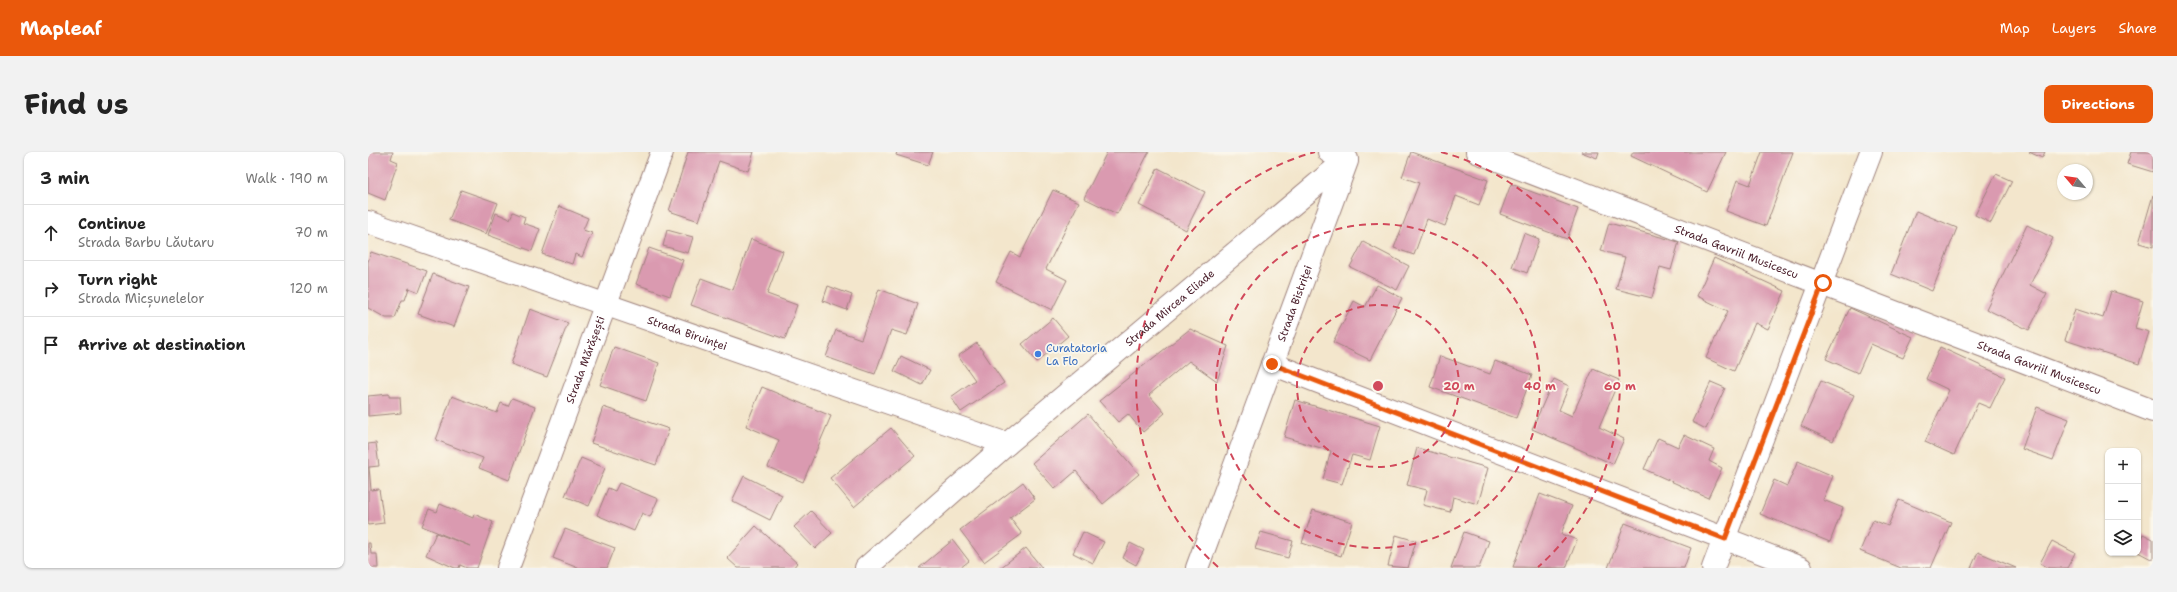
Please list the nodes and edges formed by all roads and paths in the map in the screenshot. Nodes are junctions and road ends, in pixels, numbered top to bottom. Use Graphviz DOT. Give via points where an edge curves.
graph roads {
  1 [pos="662,152"];
  2 [pos="1477,152"];
  3 [pos="1871,152"];
  4 [pos="1342,154"];
  5 [pos="368,222"];
  6 [pos="1823,283"];
  7 [pos="604,303"];
  8 [pos="1272,364"];
  9 [pos="2153,411"];
  10 [pos="1007,444"];
  11 [pos="1725,539"];
  12 [pos="508,568"];
  13 [pos="866,568"];
  14 [pos="1197,568"];
  15 [pos="1713,568"];
  16 [pos="1801,568"];
  1 -- 7 [label="street, Strada Mărășești"];
  2 -- 6 [label="street, Strada Gavriil Musicescu"];
  3 -- 6 [label="street"];
  4 -- 8 [label="street, Strada Bistriței"];
  4 -- 10 [label="street, Strada Mircea Eliade"];
  5 -- 7 [label="street, Strada Biruinței"];
  6 -- 9 [label="street, Strada Gavriil Musicescu"];
  6 -- 11 [label="street"];
  7 -- 10 [label="street, Strada Biruinței"];
  7 -- 12 [label="street, Strada Mărășești"];
  8 -- 11 [label="street"];
  8 -- 14 [label="street, Strada Bistriței"];
  10 -- 13 [label="street, Strada Mircea Eliade"];
  11 -- 15 [label="street"];
  11 -- 16 [label="street"];
}
